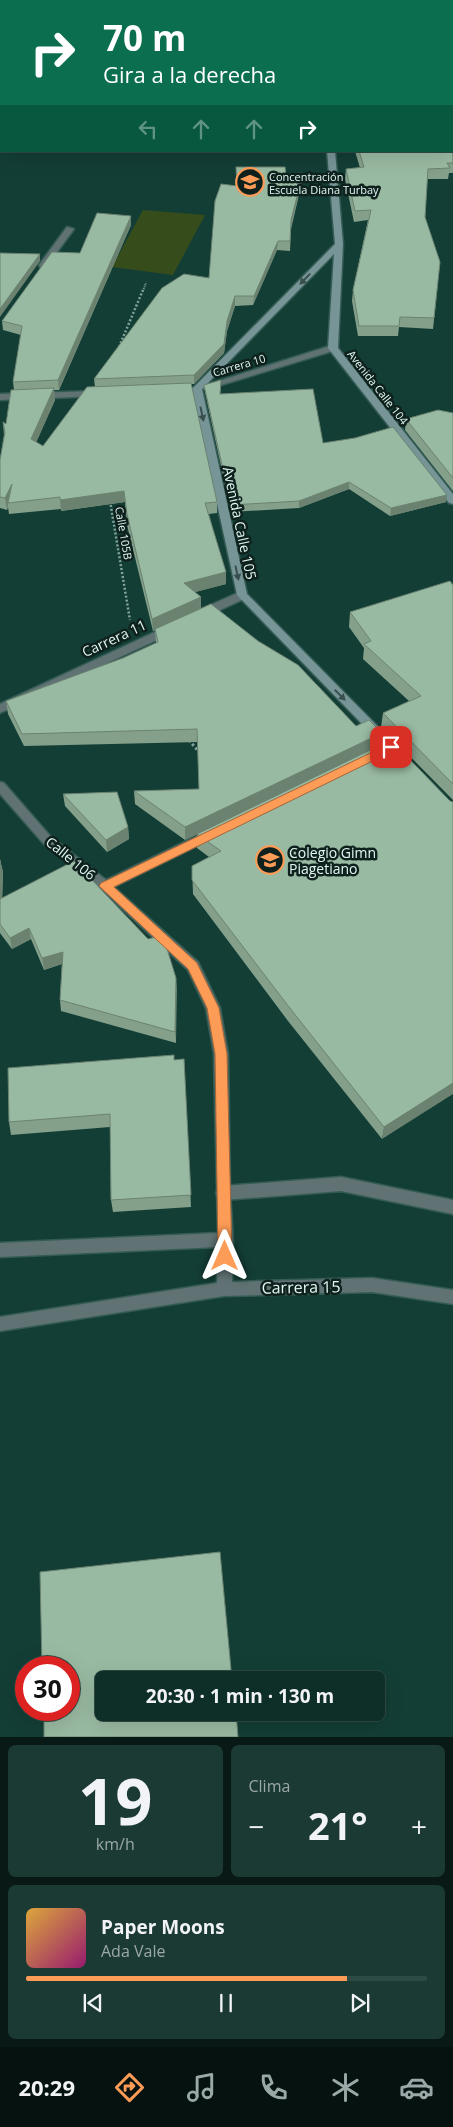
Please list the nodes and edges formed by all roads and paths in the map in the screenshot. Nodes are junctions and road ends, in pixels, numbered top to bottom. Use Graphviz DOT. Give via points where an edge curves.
graph roads {
  1 [pos="331,152"];
  2 [pos="70,229"];
  3 [pos="339,244"];
  4 [pos="35,277"];
  5 [pos="146,283"];
  6 [pos="333,348"];
  7 [pos="192,389"];
  8 [pos="104,394"];
  9 [pos="0,397"];
  10 [pos="109,492"];
  11 [pos="453,501"];
  12 [pos="242,595"];
  13 [pos="135,645"];
  14 [pos="0,709"];
  15 [pos="184,734"];
  16 [pos="203,756"];
  17 [pos="405,761"];
  18 [pos="0,786"];
  19 [pos="227,826"];
  20 [pos="105,886"];
  21 [pos="223,1193"];
  22 [pos="453,1207"];
  23 [pos="226,1240"];
  24 [pos="0,1250"];
  25 [pos="224,1289"];
  26 [pos="453,1297"];
  27 [pos="0,1324"];
  1 -- 3 [label="main road, Avenida Calle 104"];
  2 -- 4 [label="street"];
  3 -- 6 [label="main road, Avenida Calle 104"];
  3 -- 7 [label="main road, one-way"];
  5 -- 8 [label="path"];
  6 -- 7 [label="street, Carrera 10"];
  6 -- 11 [label="main road, Avenida Calle 104"];
  7 -- 12 [label="main road, Avenida Calle 105, one-way"];
  8 -- 9 [label="street"];
  10 -- 13 [label="path, Calle 105B"];
  12 -- 13 [label="street, Carrera 11"];
  12 -- 17 [label="main road, Avenida Calle 105, one-way" via="387,749"];
  13 -- 14 [label="street, Carrera 11"];
  15 -- 16 [label="path"];
  18 -- 20 [label="street, Calle 106" via="47,840"];
  19 -- 20 [label="street"];
  20 -- 21 [label="street, Calle 106" via="193,966 213,1008 221,1054"];
  21 -- 22 [label="street" via="341,1184"];
  21 -- 23 [label="street, Calle 106"];
  23 -- 24 [label="street"];
  23 -- 25 [label="street, Calle 106"];
  25 -- 26 [label="street, Carrera 15" via="372,1285"];
  25 -- 27 [label="street, Carrera 15"];
}
